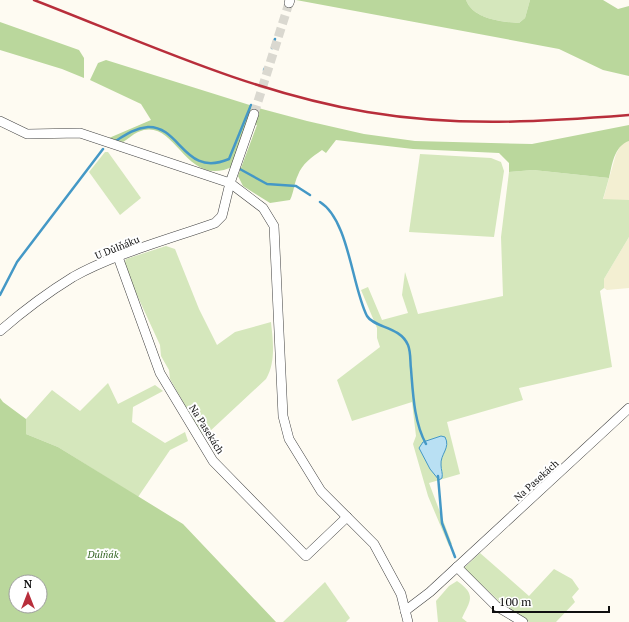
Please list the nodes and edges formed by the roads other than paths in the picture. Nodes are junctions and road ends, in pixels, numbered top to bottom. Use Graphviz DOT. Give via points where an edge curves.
graph roads {
  1 [pos="254,114"];
  2 [pos="0,121"];
  3 [pos="230,183"];
  4 [pos="118,257"];
  5 [pos="0,331"];
  6 [pos="629,408"];
  7 [pos="347,517"];
  8 [pos="457,567"];
  9 [pos="405,611"];
  10 [pos="408,622"];
  11 [pos="523,622"];
  1 -- 3 [label="street, U Důlňáku"];
  2 -- 3 [label="street" via="27,134 80,133"];
  3 -- 4 [label="street, U Důlňáku" via="222,216 215,222"];
  3 -- 7 [label="street" via="263,208 274,226 283,416 289,439 321,491"];
  4 -- 5 [label="street, U Důlňáku" via="75,276 32,304"];
  4 -- 7 [label="street, Na Pasekách" via="160,373 213,461 306,556"];
  6 -- 8 [label="street, Na Pasekách"];
  7 -- 9 [label="street" via="374,544 401,594"];
  8 -- 9 [label="street, Na Pasekách"];
  8 -- 11 [label="street" via="496,606"];
  9 -- 10 [label="street"];
}
